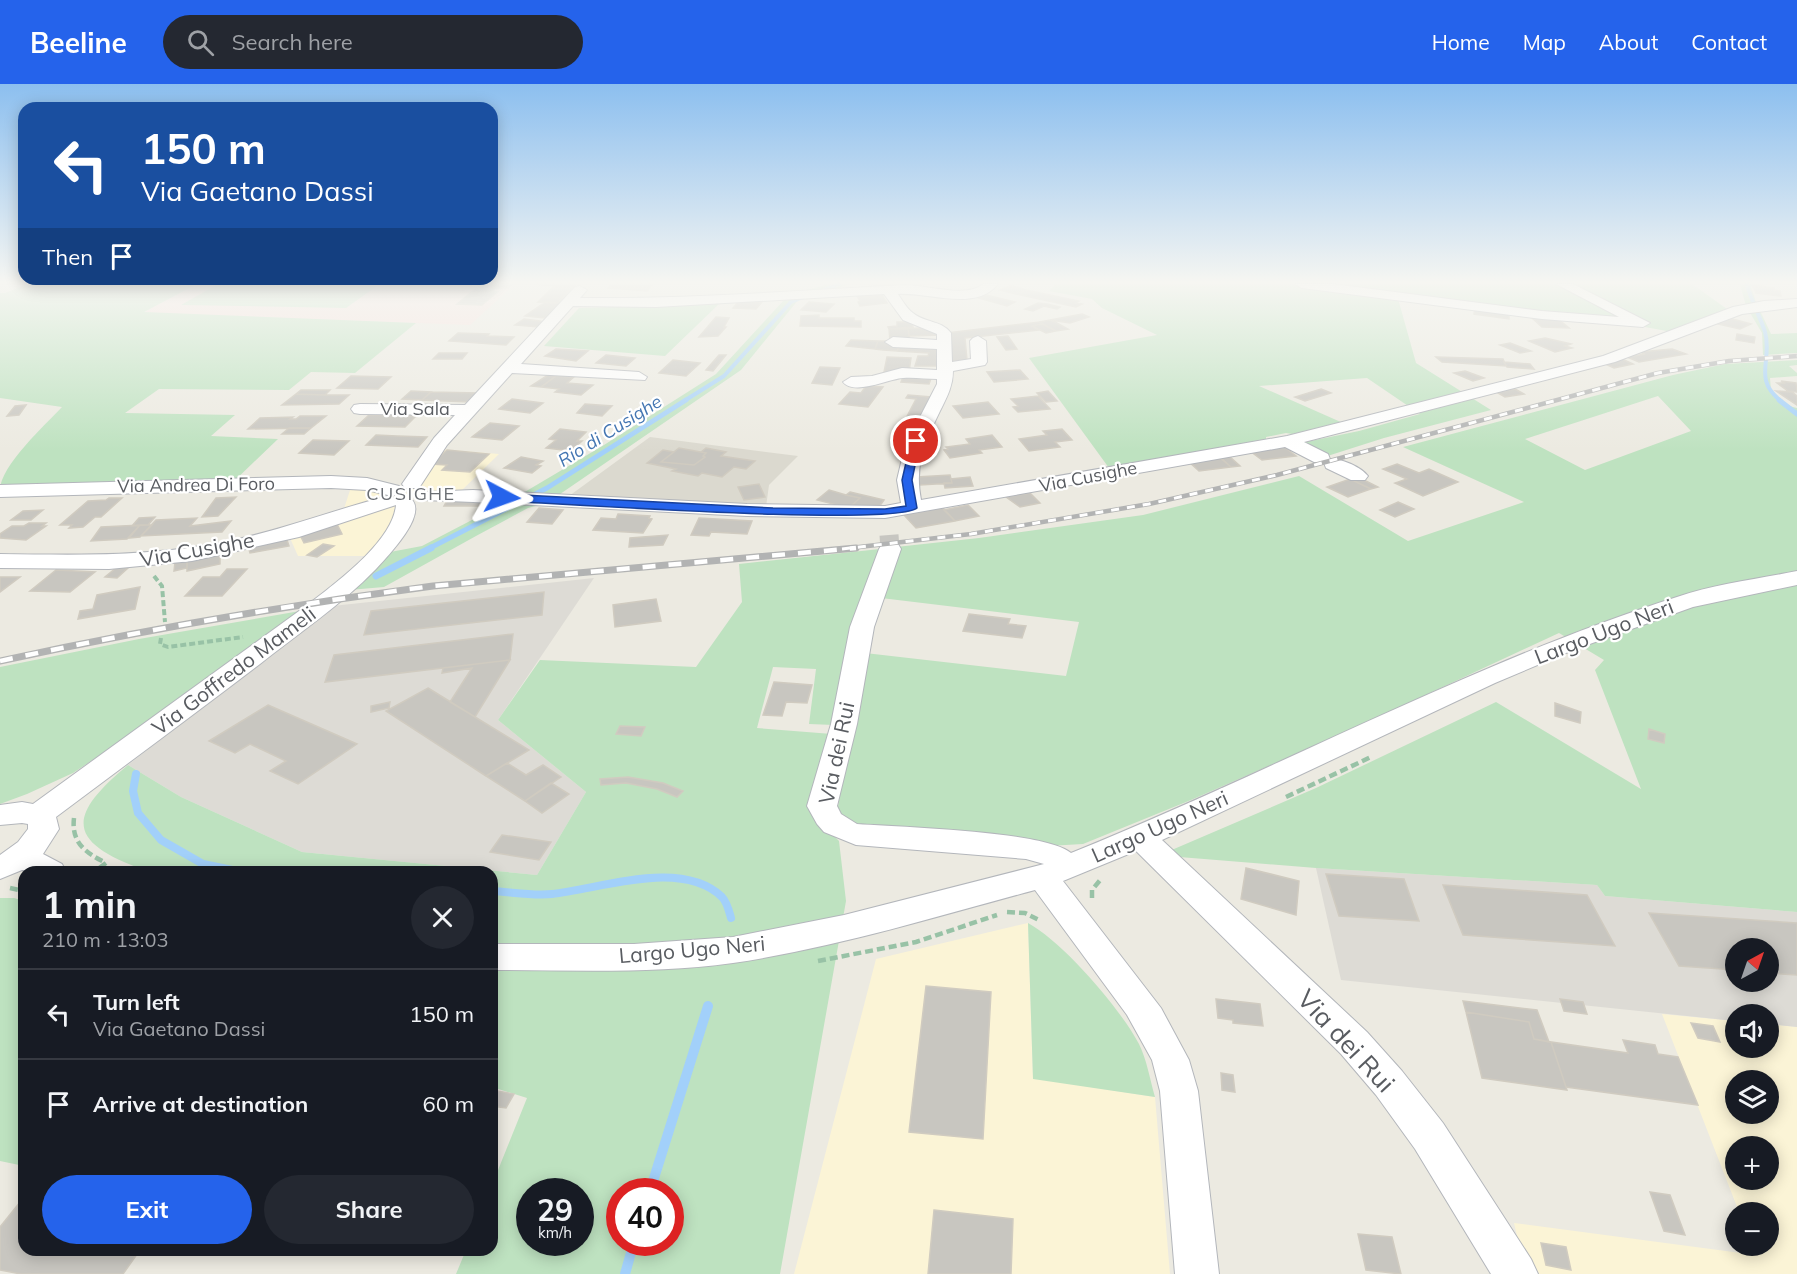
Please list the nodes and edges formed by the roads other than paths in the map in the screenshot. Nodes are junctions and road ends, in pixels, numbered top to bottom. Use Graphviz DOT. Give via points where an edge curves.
graph roads {
  1 [pos="537,340"];
  2 [pos="944,340"];
  3 [pos="1662,340"];
  4 [pos="978,341"];
  5 [pos="893,342"];
  6 [pos="944,345"];
  7 [pos="511,368"];
  8 [pos="945,371"];
  9 [pos="639,377"];
  10 [pos="851,382"];
  11 [pos="360,409"];
  12 [pos="471,410"];
  13 [pos="1287,441"];
  14 [pos="1358,476"];
  15 [pos="0,491"];
  16 [pos="399,495"];
  17 [pos="912,508"];
  18 [pos="885,512"];
  19 [pos="0,561"];
  20 [pos="1797,578"];
  21 [pos="0,814"];
  22 [pos="38,815"];
  23 [pos="1140,837"];
  24 [pos="11,862"];
  25 [pos="27,866"];
  26 [pos="1055,872"];
  27 [pos="498,957"];
  28 [pos="1197,1274"];
  29 [pos="1516,1274"];
  1 -- 7 [label="street, Via Sala"];
  2 -- 6 [label="street"];
  3 -- 13 [label="street, Via Cusighe" via="1589,364"];
  4 -- 8 [label="street" via="979,362"];
  5 -- 6 [label="street"];
  6 -- 8 [label="street"];
  7 -- 9 [label="street"];
  7 -- 12 [label="street, Via Sala"];
  8 -- 10 [label="street" via="902,373"];
  8 -- 17 [label="street" via="945,384 914,446 907,480"];
  11 -- 12 [label="street, Via Sala"];
  12 -- 16 [label="street, Via Sala"];
  13 -- 14 [label="street"];
  13 -- 17 [label="street, Via Cusighe"];
  15 -- 16 [label="street, Via Andrea Di Foro" via="331,482 368,484"];
  16 -- 18 [label="street, Via Cusighe" via="421,502 431,496 813,513"];
  16 -- 19 [label="street, Via Cusighe" via="328,522 189,554 124,562"];
  16 -- 22 [label="street, Via Goffredo Mameli" via="406,512 399,528 312,612"];
  17 -- 18 [label="street, Via Cusighe"];
  18 -- 26 [label="street, Via dei Rui" via="890,542 862,627 844,724 822,806 825,818 856,834 1026,848 1055,856"];
  20 -- 23 [label="street, Largo Ugo Neri" via="1687,601 1564,645"];
  21 -- 22 [label="street"];
  22 -- 24 [label="street" via="45,828 42,837"];
  23 -- 26 [label="street, Largo Ugo Neri"];
  23 -- 29 [label="street, Via dei Rui" via="1375,1067 1429,1136"];
  24 -- 25 [label="street"];
  26 -- 27 [label="street, Largo Ugo Neri" via="844,928 733,950 634,957"];
  26 -- 28 [label="street" via="1150,1020 1176,1071"];
}
